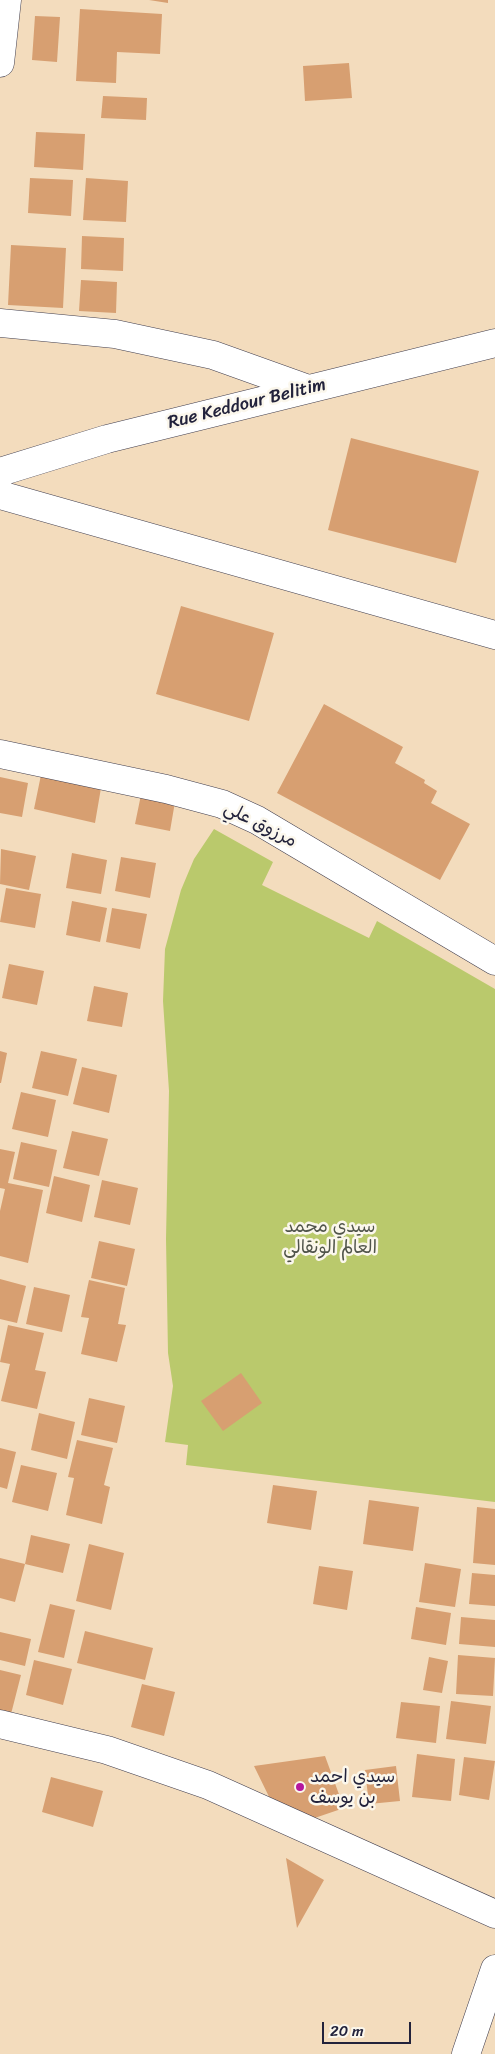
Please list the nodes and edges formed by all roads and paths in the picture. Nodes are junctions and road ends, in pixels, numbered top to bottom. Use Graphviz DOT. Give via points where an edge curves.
graph roads {
  1 [pos="7,0"];
  2 [pos="0,63"];
  3 [pos="0,323"];
  4 [pos="495,343"];
  5 [pos="308,389"];
  6 [pos="0,472"];
  7 [pos="0,495"];
  8 [pos="495,635"];
  9 [pos="0,754"];
  10 [pos="495,961"];
  11 [pos="0,1724"];
  12 [pos="495,1914"];
  13 [pos="495,1969"];
  14 [pos="466,2054"];
  1 -- 2 [label="street"];
  3 -- 5 [label="street" via="115,334 213,355"];
  4 -- 5 [label="street, Rue Keddour Belitim"];
  5 -- 6 [label="street, Rue Keddour Belitim" via="107,439"];
  7 -- 8 [label="street"];
  9 -- 10 [label="street, مرزوق علي" via="222,804 257,820"];
  11 -- 12 [label="street" via="106,1750 208,1785"];
  13 -- 14 [label="street"];
}
